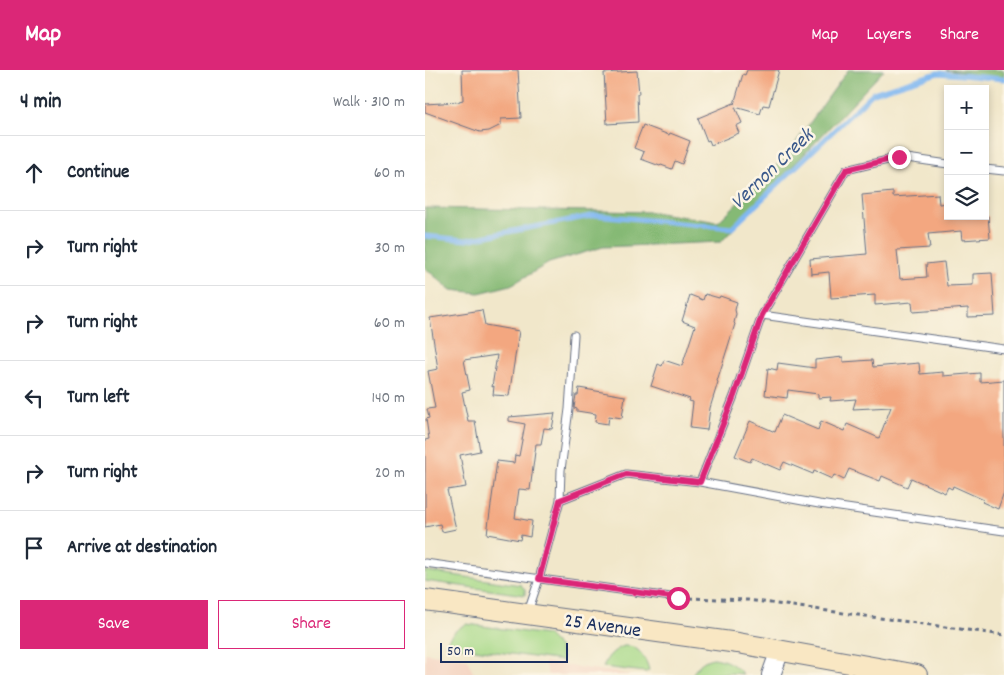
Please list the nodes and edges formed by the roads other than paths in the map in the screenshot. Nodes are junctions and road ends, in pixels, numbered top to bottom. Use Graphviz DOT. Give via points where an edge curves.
graph roads {
  1 [pos="944,163"];
  2 [pos="989,169"];
  3 [pos="1004,171"];
  4 [pos="762,315"];
  5 [pos="574,335"];
  6 [pos="1004,348"];
  7 [pos="700,482"];
  8 [pos="560,500"];
  9 [pos="1004,531"];
  10 [pos="425,563"];
  11 [pos="539,579"];
  12 [pos="678,598"];
  13 [pos="425,600"];
  14 [pos="527,614"];
  15 [pos="780,650"];
  16 [pos="880,669"];
  17 [pos="771,675"];
  18 [pos="860,675"];
  19 [pos="917,675"];
  1 -- 4 [label="lane" via="899,157 846,170"];
  2 -- 3 [label="lane"];
  4 -- 6 [label="lane"];
  4 -- 7 [label="lane"];
  5 -- 8 [label="lane"];
  7 -- 8 [label="lane" via="626,474"];
  7 -- 9 [label="lane" via="819,504"];
  8 -- 11 [label="lane"];
  10 -- 11 [label="lane"];
  11 -- 12 [label="lane"];
  11 -- 14 [label="lane"];
  13 -- 14 [label="main road, 25 Avenue"];
  14 -- 15 [label="main road, 25 Avenue"];
  15 -- 16 [label="main road, 25 Avenue"];
  15 -- 17 [label="street"];
  16 -- 18 [label="street"];
  16 -- 19 [label="main road, 25 Avenue"];
}
